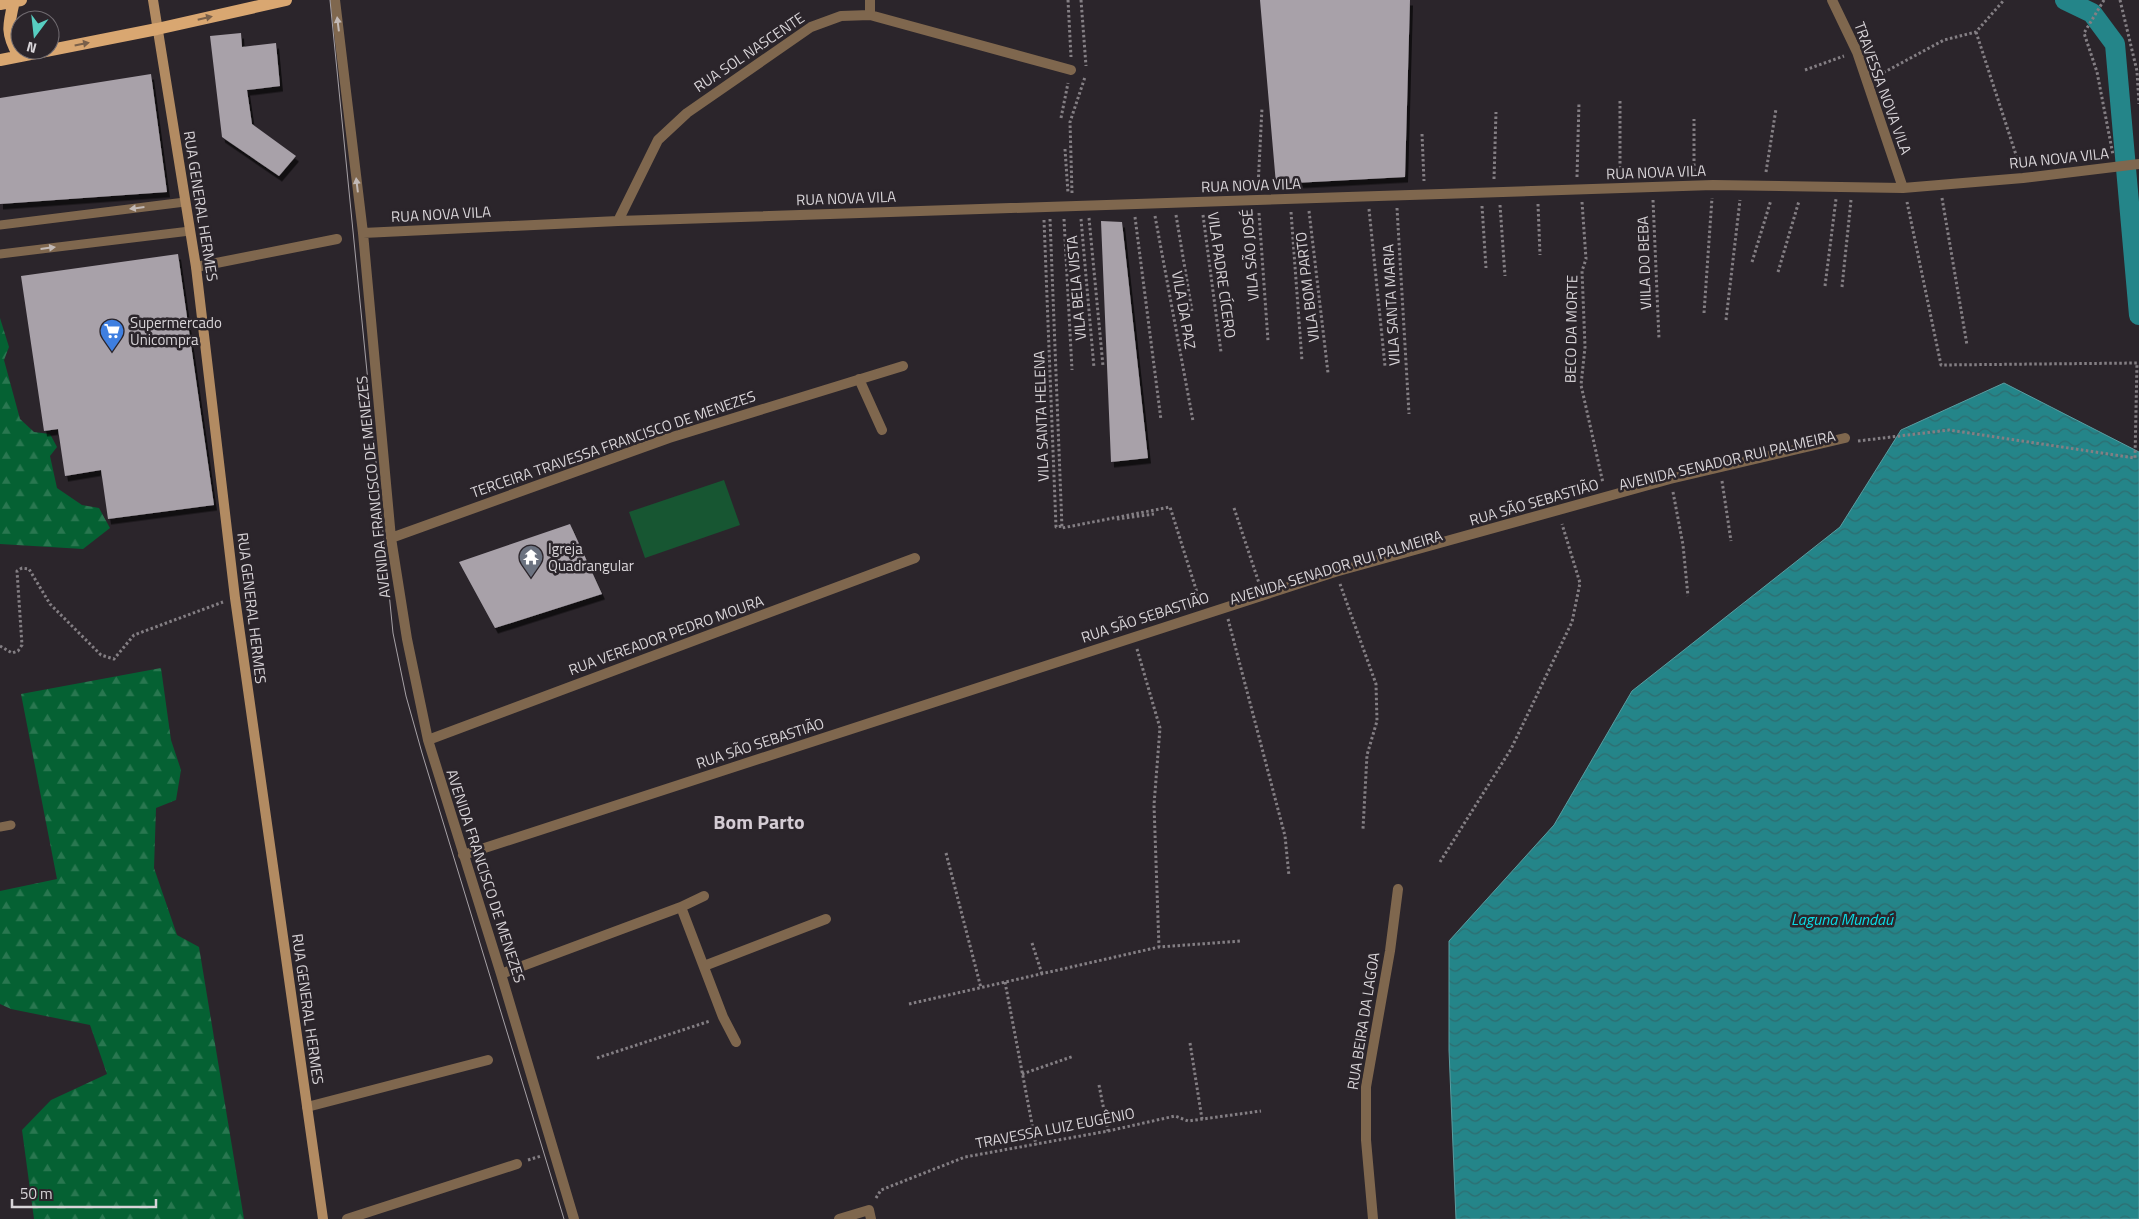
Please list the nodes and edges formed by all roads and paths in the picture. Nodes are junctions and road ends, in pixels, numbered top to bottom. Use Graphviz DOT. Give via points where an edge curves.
graph roads {
  1 [pos="153,0"];
  2 [pos="286,0"];
  3 [pos="336,0"];
  4 [pos="870,0"];
  5 [pos="1081,0"];
  6 [pos="1832,0"];
  7 [pos="2004,0"];
  8 [pos="2104,0"];
  9 [pos="2120,0"];
  10 [pos="17,1"];
  11 [pos="255,3"];
  12 [pos="0,4"];
  13 [pos="870,15"];
  14 [pos="10,25"];
  15 [pos="157,29"];
  16 [pos="1976,32"];
  17 [pos="10,38"];
  18 [pos="60,48"];
  19 [pos="1856,52"];
  20 [pos="1071,70"];
  21 [pos="1805,70"];
  22 [pos="1867,82"];
  23 [pos="1620,101"];
  24 [pos="1578,102"];
  25 [pos="2139,104"];
  26 [pos="1262,108"];
  27 [pos="1776,109"];
  28 [pos="1496,112"];
  29 [pos="1694,119"];
  30 [pos="1422,134"];
  31 [pos="1066,149"];
  32 [pos="2137,164"];
  33 [pos="2117,167"];
  34 [pos="2023,178"];
  35 [pos="1742,184"];
  36 [pos="1713,185"];
  37 [pos="1764,185"];
  38 [pos="1776,185"];
  39 [pos="1939,185"];
  40 [pos="1694,186"];
  41 [pos="1804,186"];
  42 [pos="1838,186"];
  43 [pos="1852,186"];
  44 [pos="1652,187"];
  45 [pos="1620,188"];
  46 [pos="1903,188"];
  47 [pos="1579,189"];
  48 [pos="1537,190"];
  49 [pos="1481,192"];
  50 [pos="1496,192"];
  51 [pos="1424,194"];
  52 [pos="1396,195"];
  53 [pos="1368,196"];
  54 [pos="1308,198"];
  55 [pos="1290,199"];
  56 [pos="1258,200"];
  57 [pos="1906,201"];
  58 [pos="185,202"];
  59 [pos="1174,202"];
  60 [pos="1201,202"];
  61 [pos="1153,203"];
  62 [pos="1134,204"];
  63 [pos="1074,205"];
  64 [pos="1047,209"];
  65 [pos="618,220"];
  66 [pos="0,225"];
  67 [pos="190,231"];
  68 [pos="363,233"];
  69 [pos="337,239"];
  70 [pos="0,254"];
  71 [pos="1540,255"];
  72 [pos="1752,262"];
  73 [pos="196,267"];
  74 [pos="1486,268"];
  75 [pos="1778,272"];
  76 [pos="1505,276"];
  77 [pos="1825,286"];
  78 [pos="1842,288"];
  79 [pos="1192,311"];
  80 [pos="1704,313"];
  81 [pos="1726,320"];
  82 [pos="1659,339"];
  83 [pos="1268,341"];
  84 [pos="1967,345"];
  85 [pos="1221,352"];
  86 [pos="1302,361"];
  87 [pos="903,366"];
  88 [pos="1103,366"];
  89 [pos="1385,366"];
  90 [pos="1094,368"];
  91 [pos="1072,370"];
  92 [pos="1328,373"];
  93 [pos="860,379"];
  94 [pos="1409,414"];
  95 [pos="1162,420"];
  96 [pos="1193,421"];
  97 [pos="882,430"];
  98 [pos="1850,440"];
  99 [pos="1720,468"];
  100 [pos="1670,479"];
  101 [pos="1606,497"];
  102 [pos="1234,508"];
  103 [pos="1558,511"];
  104 [pos="1154,514"];
  105 [pos="391,538"];
  106 [pos="1731,541"];
  107 [pos="915,558"];
  108 [pos="1335,572"];
  109 [pos="1263,596"];
  110 [pos="1688,596"];
  111 [pos="235,598"];
  112 [pos="1225,607"];
  113 [pos="1202,608"];
  114 [pos="1134,636"];
  115 [pos="0,646"];
  116 [pos="428,740"];
  117 [pos="11,825"];
  118 [pos="0,827"];
  119 [pos="1363,829"];
  120 [pos="946,853"];
  121 [pos="463,855"];
  122 [pos="1440,862"];
  123 [pos="1289,876"];
  124 [pos="1398,889"];
  125 [pos="704,896"];
  126 [pos="681,907"];
  127 [pos="826,919"];
  128 [pos="1242,941"];
  129 [pos="1032,943"];
  130 [pos="1159,947"];
  131 [pos="704,966"];
  132 [pos="501,974"];
  133 [pos="1042,974"];
  134 [pos="1005,982"];
  135 [pos="981,988"];
  136 [pos="909,1004"];
  137 [pos="723,1017"];
  138 [pos="736,1042"];
  139 [pos="1190,1043"];
  140 [pos="1074,1056"];
  141 [pos="597,1058"];
  142 [pos="488,1060"];
  143 [pos="1022,1074"];
  144 [pos="1099,1084"];
  145 [pos="306,1107"];
  146 [pos="1261,1111"];
  147 [pos="1202,1119"];
  148 [pos="1108,1131"];
  149 [pos="1036,1146"];
  150 [pos="517,1164"];
  151 [pos="870,1215"];
  152 [pos="323,1219"];
  153 [pos="347,1219"];
  154 [pos="574,1219"];
  155 [pos="839,1219"];
  156 [pos="1373,1219"];
  1 -- 15 [label="street, RUA GENERAL HERMES"];
  2 -- 11 [label="main road"];
  68 -- 3 [label="street, AVENIDA FRANCISCO DE MENEZES, one-way"];
  4 -- 13 [label="street"];
  5 -- 63 [label="path" via="1086,74 1070,122"];
  6 -- 19 [label="street, TRAVESSA NOVA VILA"];
  7 -- 16 [label="path"];
  8 -- 33 [label="path" via="2084,33 2098,72"];
  9 -- 25 [label="path" via="2137,71"];
  10 -- 12 [label="main road"];
  15 -- 11 [label="main road, one-way"];
  13 -- 20 [label="street, RUA SOL NASCENTE"];
  13 -- 65 [label="street, RUA SOL NASCENTE" via="841,16 811,26 687,113 658,140"];
  14 -- 17 [label="main road"];
  18 -- 15 [label="main road, one-way"];
  15 -- 58 [label="street, RUA GENERAL HERMES"];
  16 -- 22 [label="path" via="1944,40"];
  16 -- 34 [label="path"];
  19 -- 21 [label="path"];
  19 -- 22 [label="street, TRAVESSA NOVA VILA"];
  22 -- 46 [label="street, TRAVESSA NOVA VILA"];
  23 -- 45 [label="path"];
  24 -- 47 [label="path, BECO DA MORTE"];
  26 -- 56 [label="path, VILA SÃO JOSÉ"];
  27 -- 37 [label="path"];
  28 -- 50 [label="path"];
  29 -- 40 [label="path"];
  30 -- 51 [label="path"];
  31 -- 63 [label="path"];
  32 -- 33 [label="street, RUA NOVA VILA"];
  33 -- 34 [label="street, RUA NOVA VILA"];
  34 -- 39 [label="street, RUA NOVA VILA"];
  35 -- 36 [label="street, RUA NOVA VILA"];
  35 -- 37 [label="street, RUA NOVA VILA"];
  35 -- 81 [label="path"];
  36 -- 40 [label="street, RUA NOVA VILA"];
  36 -- 80 [label="path"];
  37 -- 38 [label="street, RUA NOVA VILA"];
  38 -- 41 [label="street, RUA NOVA VILA"];
  38 -- 72 [label="path"];
  39 -- 46 [label="street, RUA NOVA VILA"];
  39 -- 84 [label="path"];
  40 -- 44 [label="street, RUA NOVA VILA"];
  41 -- 42 [label="street, RUA NOVA VILA"];
  41 -- 75 [label="path"];
  42 -- 43 [label="street, RUA NOVA VILA"];
  42 -- 77 [label="path"];
  43 -- 46 [label="street, RUA NOVA VILA"];
  43 -- 78 [label="path"];
  44 -- 45 [label="street, RUA NOVA VILA"];
  44 -- 82 [label="path, VIILA DO BEBA"];
  45 -- 47 [label="street, RUA NOVA VILA"];
  47 -- 48 [label="street, RUA NOVA VILA"];
  47 -- 101 [label="path, BECO DA MORTE" via="1586,259 1582,271 1585,347 1581,385"];
  48 -- 50 [label="street, RUA NOVA VILA"];
  48 -- 71 [label="path"];
  49 -- 50 [label="street, RUA NOVA VILA"];
  49 -- 51 [label="street, RUA NOVA VILA"];
  49 -- 74 [label="path"];
  50 -- 76 [label="path"];
  51 -- 52 [label="street, RUA NOVA VILA"];
  52 -- 53 [label="street, RUA NOVA VILA"];
  52 -- 94 [label="path, VILA SANTA MARIA"];
  53 -- 54 [label="street, RUA NOVA VILA"];
  53 -- 89 [label="path"];
  54 -- 55 [label="street, RUA NOVA VILA"];
  54 -- 92 [label="path, VILA BOM PARTO"];
  55 -- 56 [label="street, RUA NOVA VILA"];
  55 -- 86 [label="path"];
  56 -- 60 [label="street, RUA NOVA VILA"];
  56 -- 83 [label="path, VILA SÃO JOSÉ"];
  57 -- 98 [label="path, AVENIDA SENADOR RUI PALMEIRA" via="1941,365 2137,364 2134,458 1949,430"];
  58 -- 66 [label="lane, one-way"];
  58 -- 67 [label="street, RUA GENERAL HERMES"];
  59 -- 60 [label="street, RUA NOVA VILA"];
  59 -- 61 [label="street, RUA NOVA VILA"];
  59 -- 79 [label="path"];
  60 -- 85 [label="path, VILA PADRE CÍCERO"];
  61 -- 62 [label="street, RUA NOVA VILA"];
  61 -- 96 [label="path, VILA DA PAZ"];
  62 -- 63 [label="street, RUA NOVA VILA"];
  62 -- 95 [label="path"];
  63 -- 64 [label="street, RUA NOVA VILA"];
  63 -- 88 [label="path, VILA BELA VISTA"];
  63 -- 90 [label="path, VILA BELA VISTA"];
  63 -- 91 [label="path"];
  64 -- 65 [label="street, RUA NOVA VILA"];
  64 -- 104 [label="path, VILA SANTA HELENA" via="1056,526"];
  64 -- 113 [label="path" via="1062,528 1170,506"];
  65 -- 68 [label="street, RUA NOVA VILA"];
  70 -- 67 [label="lane, one-way"];
  67 -- 73 [label="street, RUA GENERAL HERMES"];
  68 -- 105 [label="street, AVENIDA FRANCISCO DE MENEZES"];
  69 -- 73 [label="street"];
  73 -- 111 [label="street, RUA GENERAL HERMES"];
  87 -- 93 [label="street, TERCEIRA TRAVESSA FRANCISCO DE MENEZES"];
  93 -- 97 [label="street"];
  93 -- 105 [label="street, TERCEIRA TRAVESSA FRANCISCO DE MENEZES" via="669,438"];
  98 -- 99 [label="street, RUA SÃO SEBASTIÃO"];
  99 -- 100 [label="street, RUA SÃO SEBASTIÃO"];
  99 -- 106 [label="path"];
  100 -- 101 [label="street, RUA SÃO SEBASTIÃO"];
  100 -- 110 [label="path" via="1683,544"];
  101 -- 103 [label="street, RUA SÃO SEBASTIÃO"];
  102 -- 109 [label="path"];
  103 -- 108 [label="street, RUA SÃO SEBASTIÃO"];
  103 -- 122 [label="path" via="1580,583 1572,622 1511,749"];
  105 -- 116 [label="street, AVENIDA FRANCISCO DE MENEZES"];
  107 -- 116 [label="street, RUA VEREADOR PEDRO MOURA"];
  108 -- 109 [label="street, RUA SÃO SEBASTIÃO"];
  108 -- 119 [label="path" via="1376,684 1377,721 1367,755"];
  109 -- 112 [label="street, RUA SÃO SEBASTIÃO"];
  111 -- 115 [label="path" via="134,635 114,659 101,655 50,604 29,569 22,568 17,572 22,644 18,651 12,652"];
  111 -- 145 [label="street, RUA GENERAL HERMES"];
  112 -- 114 [label="street, RUA SÃO SEBASTIÃO"];
  112 -- 123 [label="path" via="1285,836"];
  114 -- 121 [label="street, RUA SÃO SEBASTIÃO"];
  114 -- 130 [label="path" via="1160,728 1154,805"];
  116 -- 121 [label="street, AVENIDA FRANCISCO DE MENEZES"];
  117 -- 118 [label="lane"];
  120 -- 135 [label="path"];
  121 -- 132 [label="street, AVENIDA FRANCISCO DE MENEZES"];
  124 -- 156 [label="street, RUA BEIRA DA LAGOA" via="1366,1087 1366,1140"];
  125 -- 126 [label="street"];
  126 -- 131 [label="street"];
  126 -- 132 [label="street"];
  127 -- 131 [label="street"];
  128 -- 130 [label="path"];
  129 -- 133 [label="path"];
  130 -- 133 [label="path"];
  131 -- 137 [label="street"];
  132 -- 154 [label="street, AVENIDA FRANCISCO DE MENEZES"];
  133 -- 134 [label="path"];
  134 -- 135 [label="path"];
  134 -- 143 [label="path"];
  135 -- 136 [label="path"];
  137 -- 138 [label="street"];
  137 -- 141 [label="path"];
  139 -- 147 [label="path"];
  140 -- 143 [label="path"];
  142 -- 145 [label="street"];
  143 -- 149 [label="path"];
  144 -- 148 [label="path"];
  145 -- 152 [label="street, RUA GENERAL HERMES"];
  146 -- 147 [label="path, TRAVESSA LUIZ EUGÊNIO"];
  147 -- 148 [label="path, TRAVESSA LUIZ EUGÊNIO" via="1188,1121 1174,1116"];
  148 -- 149 [label="path, TRAVESSA LUIZ EUGÊNIO"];
  149 -- 151 [label="path, TRAVESSA LUIZ EUGÊNIO" via="965,1157 881,1190"];
  150 -- 153 [label="street"];
  151 -- 155 [label="street"];
}
